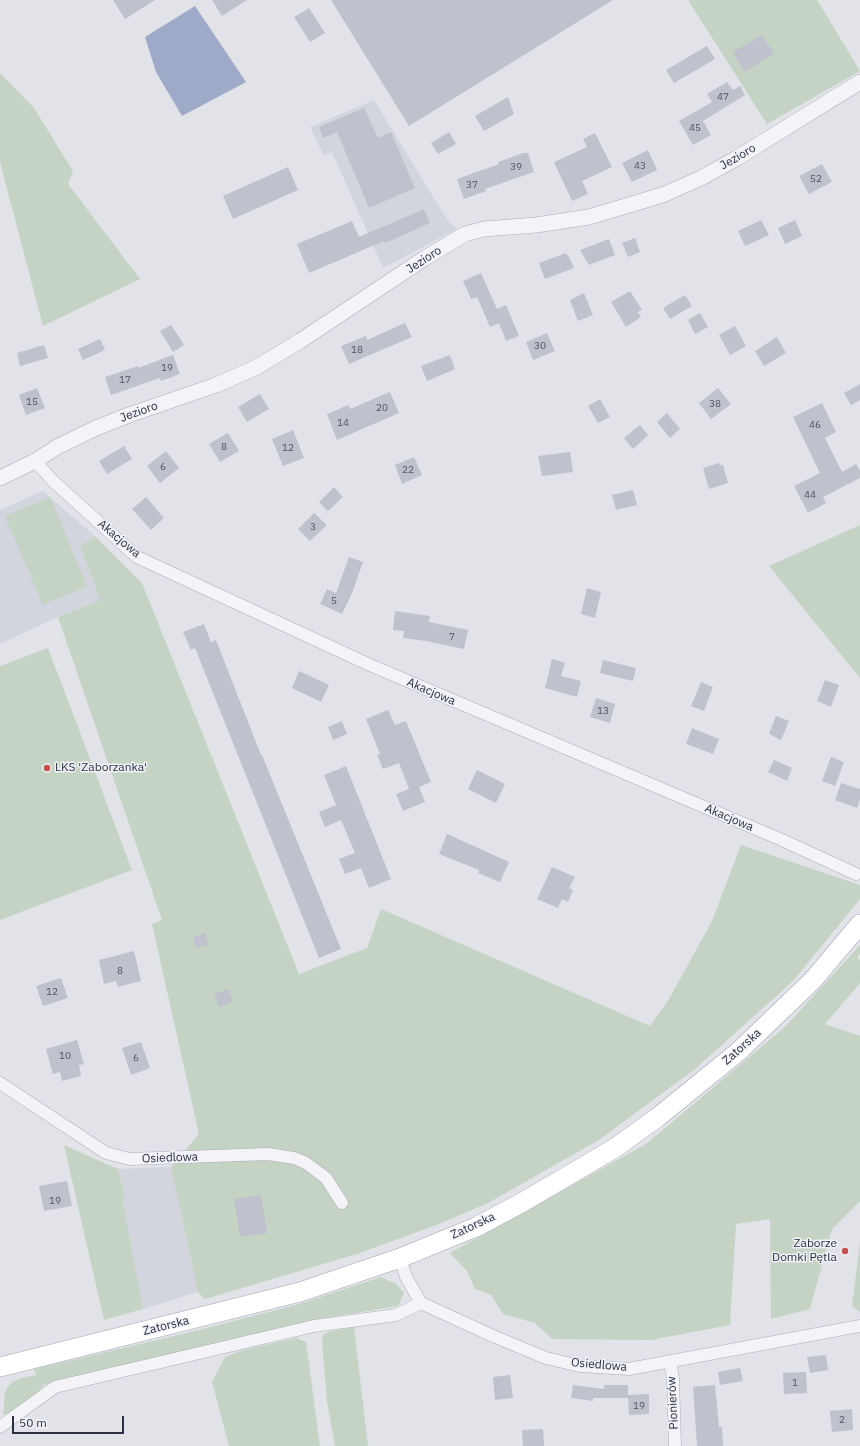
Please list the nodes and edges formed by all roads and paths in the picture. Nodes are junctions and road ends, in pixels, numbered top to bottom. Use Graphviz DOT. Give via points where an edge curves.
graph roads {
  1 [pos="860,82"];
  2 [pos="35,461"];
  3 [pos="0,478"];
  4 [pos="856,874"];
  5 [pos="860,924"];
  6 [pos="0,1083"];
  7 [pos="342,1203"];
  8 [pos="400,1258"];
  9 [pos="421,1303"];
  10 [pos="860,1326"];
  11 [pos="670,1361"];
  12 [pos="0,1367"];
  13 [pos="0,1427"];
  14 [pos="675,1446"];
  1 -- 2 [label="street, Jezioro" via="737,158 665,194 589,217 484,229 465,234 255,368 216,385 96,428"];
  2 -- 3 [label="street, Jezioro"];
  2 -- 4 [label="street, Akacjowa" via="53,481 137,557 370,665"];
  5 -- 8 [label="main road, Zatorska" via="813,980 738,1052 652,1122 615,1148 523,1202 476,1227"];
  6 -- 7 [label="street, Osiedlowa" via="106,1153 130,1159 268,1154 294,1158 306,1163 326,1178"];
  8 -- 9 [label="street" via="406,1277"];
  8 -- 12 [label="main road, Zatorska" via="300,1292"];
  9 -- 11 [label="street, Osiedlowa" via="546,1358 580,1366 629,1369"];
  9 -- 13 [label="street" via="396,1315 314,1326 54,1387"];
  10 -- 11 [label="street, Osiedlowa"];
  11 -- 14 [label="street, Pionierów"];
}
